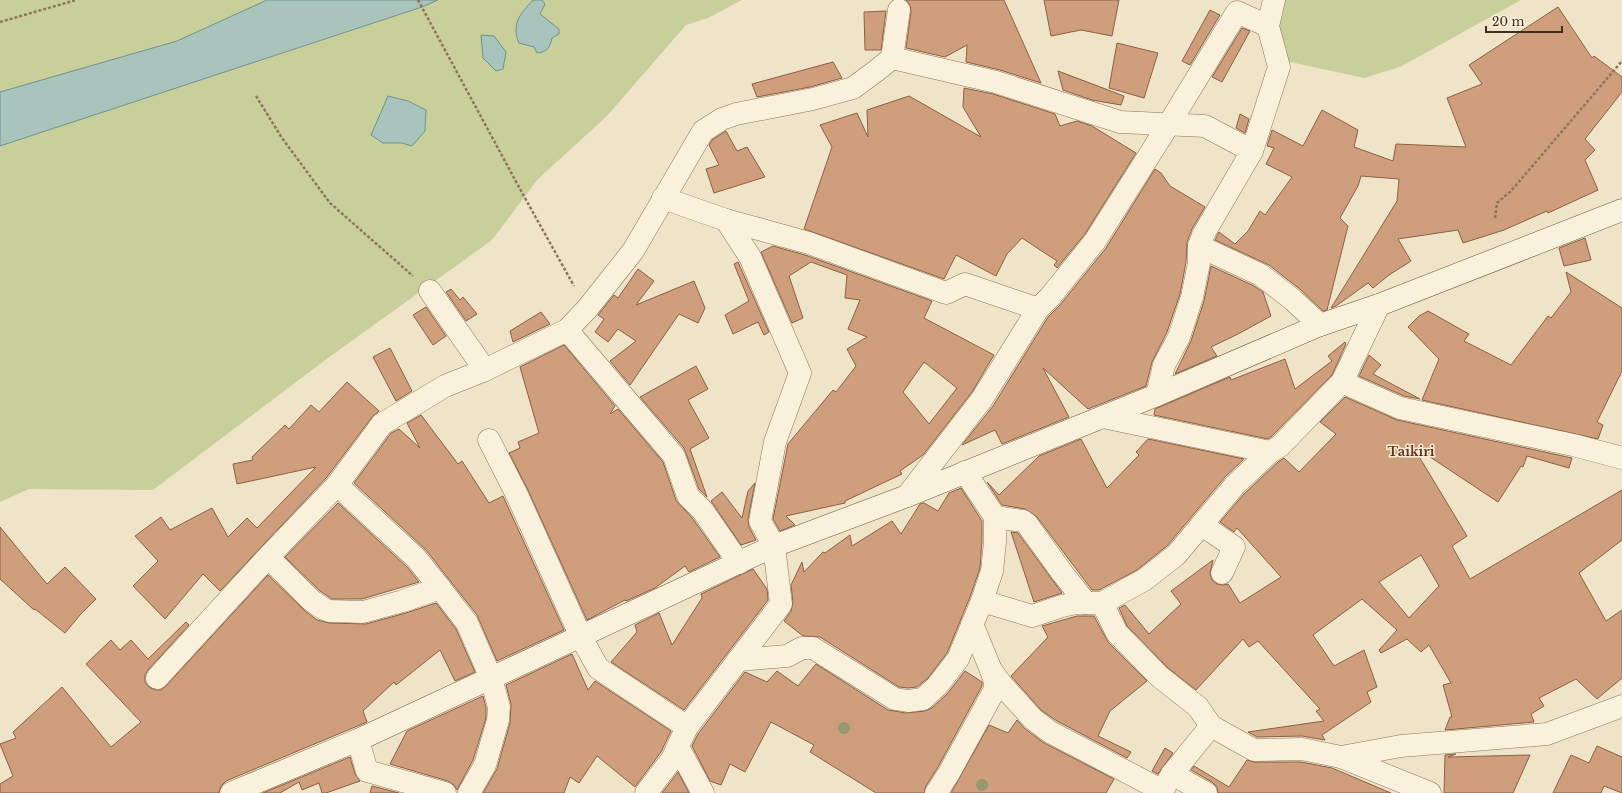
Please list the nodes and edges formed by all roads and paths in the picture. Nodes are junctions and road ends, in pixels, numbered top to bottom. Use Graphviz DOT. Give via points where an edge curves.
graph roads {
  1 [pos="76,0"];
  2 [pos="418,0"];
  3 [pos="1274,0"];
  4 [pos="899,10"];
  5 [pos="0,22"];
  6 [pos="1268,26"];
  7 [pos="892,58"];
  8 [pos="1622,61"];
  9 [pos="256,96"];
  10 [pos="1169,124"];
  11 [pos="1252,151"];
  12 [pos="663,198"];
  13 [pos="1622,210"];
  14 [pos="1495,218"];
  15 [pos="726,220"];
  16 [pos="1199,246"];
  17 [pos="430,291"];
  18 [pos="1379,305"];
  19 [pos="587,309"];
  20 [pos="1038,310"];
  21 [pos="1320,325"];
  22 [pos="567,330"];
  23 [pos="485,370"];
  24 [pos="1342,382"];
  25 [pos="1157,395"];
  26 [pos="1103,417"];
  27 [pos="489,440"];
  28 [pos="1270,452"];
  29 [pos="1622,458"];
  30 [pos="964,472"];
  31 [pos="337,485"];
  32 [pos="907,496"];
  33 [pos="995,517"];
  34 [pos="1202,525"];
  35 [pos="774,546"];
  36 [pos="268,557"];
  37 [pos="739,563"];
  38 [pos="1222,573"];
  39 [pos="440,588"];
  40 [pos="982,601"];
  41 [pos="1094,603"];
  42 [pos="972,624"];
  43 [pos="581,637"];
  44 [pos="738,660"];
  45 [pos="991,670"];
  46 [pos="156,678"];
  47 [pos="491,678"];
  48 [pos="1622,706"];
  49 [pos="1211,726"];
  50 [pos="687,727"];
  51 [pos="358,740"];
  52 [pos="678,747"];
  53 [pos="1341,757"];
  54 [pos="1166,786"];
  55 [pos="231,793"];
  56 [pos="445,793"];
  57 [pos="469,793"];
  58 [pos="646,793"];
  59 [pos="703,793"];
  60 [pos="936,793"];
  61 [pos="1206,793"];
  62 [pos="1430,793"];
  1 -- 5 [label="path"];
  2 -- 19 [label="path"];
  3 -- 6 [label="street"];
  4 -- 7 [label="street"];
  6 -- 10 [label="street" via="1237,12"];
  6 -- 11 [label="street" via="1279,67"];
  7 -- 10 [label="street" via="996,82 1120,122"];
  7 -- 12 [label="street" via="853,88 722,119 703,131"];
  8 -- 14 [label="path" via="1511,191 1496,203"];
  9 -- 17 [label="path" via="282,138 330,203"];
  10 -- 11 [label="street" via="1205,126"];
  10 -- 20 [label="street" via="1095,241"];
  11 -- 16 [label="street"];
  12 -- 15 [label="street"];
  12 -- 19 [label="street" via="633,251"];
  13 -- 18 [label="street"];
  15 -- 20 [label="street" via="809,243 946,293 966,284"];
  15 -- 35 [label="street" via="750,257 800,373 775,442 760,521"];
  16 -- 21 [label="street" via="1261,275"];
  16 -- 25 [label="street" via="1199,263 1192,297 1179,337 1164,365"];
  17 -- 23 [label="street"];
  18 -- 21 [label="street"];
  18 -- 24 [label="street"];
  19 -- 22 [label="street"];
  20 -- 32 [label="street" via="982,399"];
  21 -- 25 [label="street"];
  22 -- 23 [label="street"];
  22 -- 37 [label="street" via="674,456 688,496 702,511"];
  23 -- 31 [label="street" via="445,386 382,424"];
  24 -- 28 [label="street" via="1280,446"];
  24 -- 29 [label="street" via="1400,408"];
  25 -- 26 [label="street"];
  26 -- 28 [label="street"];
  26 -- 30 [label="street"];
  27 -- 43 [label="street" via="517,495"];
  28 -- 34 [label="street" via="1235,485 1206,517"];
  30 -- 32 [label="street"];
  30 -- 33 [label="street"];
  31 -- 36 [label="street"];
  31 -- 39 [label="street" via="411,553"];
  32 -- 35 [label="street"];
  33 -- 40 [label="street" via="992,571"];
  33 -- 41 [label="street" via="1023,521 1027,524 1063,574"];
  34 -- 38 [label="street" via="1234,547"];
  34 -- 41 [label="street" via="1176,554 1144,580"];
  35 -- 37 [label="street"];
  35 -- 44 [label="street" via="781,604"];
  36 -- 39 [label="street" via="312,601 330,611 363,612"];
  36 -- 46 [label="street"];
  37 -- 43 [label="street"];
  39 -- 47 [label="street" via="467,623"];
  40 -- 41 [label="street" via="1032,616 1062,606"];
  40 -- 42 [label="street"];
  41 -- 49 [label="street" via="1117,633 1160,677 1198,707"];
  42 -- 44 [label="street" via="958,659 923,699 895,699 813,648 802,648 786,656"];
  42 -- 45 [label="street"];
  43 -- 47 [label="street"];
  43 -- 50 [label="street" via="598,668"];
  44 -- 50 [label="street"];
  45 -- 54 [label="street" via="1033,719 1050,732"];
  45 -- 60 [label="street" via="995,689"];
  47 -- 51 [label="street"];
  47 -- 57 [label="street" via="499,707 498,720 485,765"];
  48 -- 53 [label="street" via="1547,734 1400,746"];
  49 -- 53 [label="street" via="1254,750 1302,748"];
  49 -- 54 [label="street"];
  50 -- 52 [label="street"];
  51 -- 55 [label="street"];
  51 -- 56 [label="street" via="367,771"];
  52 -- 58 [label="street"];
  52 -- 59 [label="street"];
  53 -- 62 [label="street"];
  54 -- 61 [label="street"];
}
